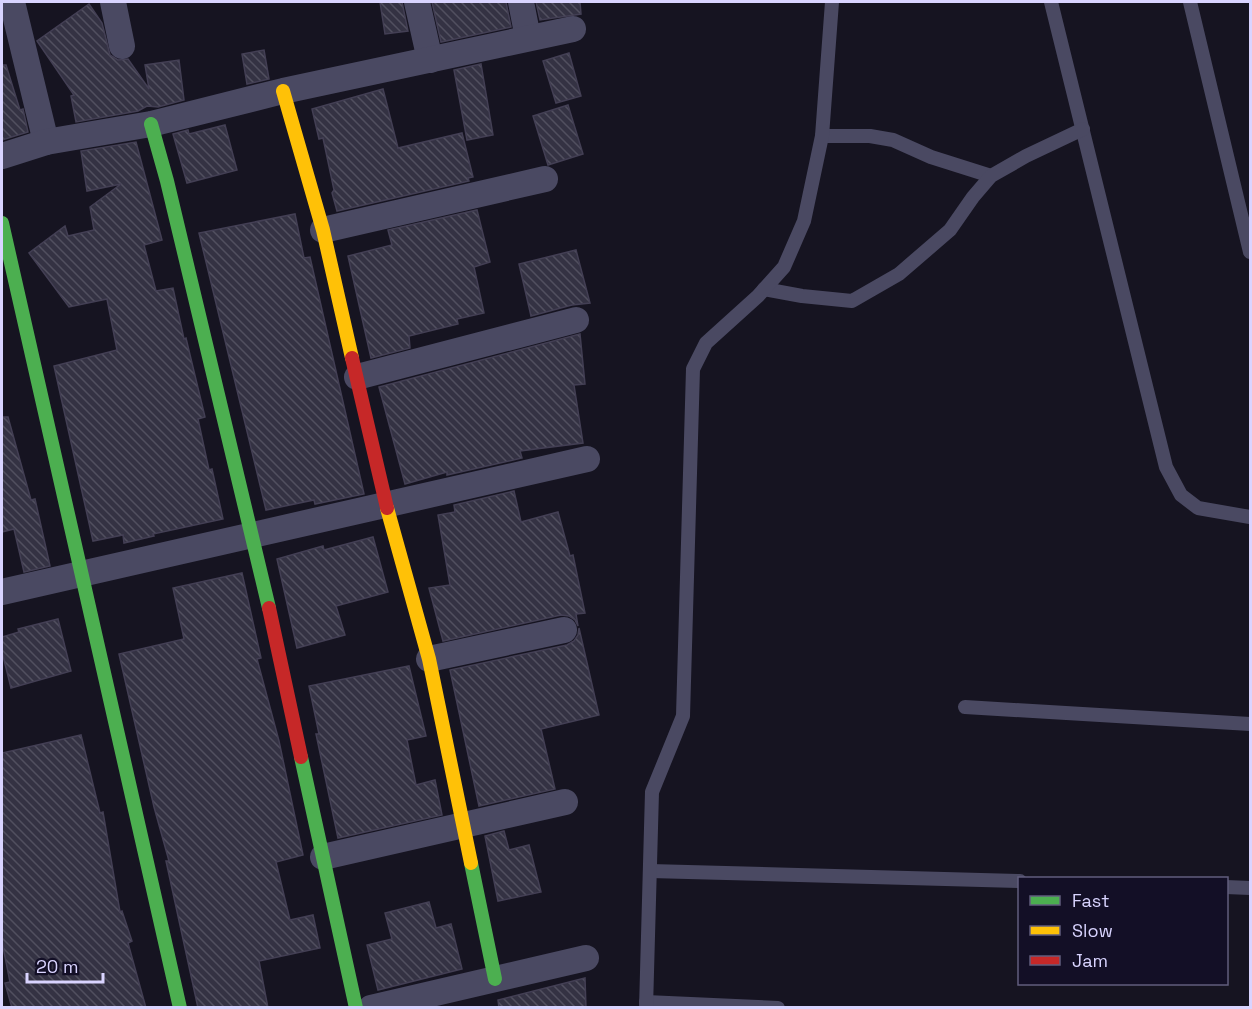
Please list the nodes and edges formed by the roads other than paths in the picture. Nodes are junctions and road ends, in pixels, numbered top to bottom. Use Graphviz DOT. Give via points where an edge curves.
graph roads {
  1 [pos="12,2"];
  2 [pos="113,2"];
  3 [pos="417,2"];
  4 [pos="520,2"];
  5 [pos="832,2"];
  6 [pos="1051,2"];
  7 [pos="1190,2"];
  8 [pos="573,29"];
  9 [pos="528,38"];
  10 [pos="122,46"];
  11 [pos="429,60"];
  12 [pos="283,91"];
  13 [pos="151,124"];
  14 [pos="1083,129"];
  15 [pos="822,136"];
  16 [pos="46,142"];
  17 [pos="2,156"];
  18 [pos="991,176"];
  19 [pos="546,179"];
  20 [pos="2,223"];
  21 [pos="323,230"];
  22 [pos="1251,252"];
  23 [pos="764,289"];
  24 [pos="576,320"];
  25 [pos="357,377"];
  26 [pos="587,459"];
  27 [pos="386,505"];
  28 [pos="1251,517"];
  29 [pos="253,535"];
  30 [pos="82,574"];
  31 [pos="2,592"];
  32 [pos="564,630"];
  33 [pos="429,659"];
  34 [pos="965,707"];
  35 [pos="1251,724"];
  36 [pos="565,802"];
  37 [pos="464,825"];
  38 [pos="323,857"];
  39 [pos="650,871"];
  40 [pos="1018,881"];
  41 [pos="1228,887"];
  42 [pos="1251,888"];
  43 [pos="586,958"];
  44 [pos="495,979"];
  45 [pos="646,1005"];
  46 [pos="180,1008"];
  47 [pos="356,1008"];
  48 [pos="370,1008"];
  49 [pos="778,1008"];
  1 -- 16 [label="street"];
  2 -- 10 [label="street"];
  3 -- 11 [label="street"];
  4 -- 9 [label="street"];
  5 -- 15 [label="lane"];
  6 -- 14 [label="lane"];
  7 -- 22 [label="lane"];
  8 -- 9 [label="street"];
  9 -- 11 [label="street"];
  11 -- 12 [label="street"];
  12 -- 13 [label="street"];
  12 -- 21 [label="street"];
  13 -- 16 [label="street"];
  13 -- 29 [label="street"];
  14 -- 18 [label="lane"];
  14 -- 28 [label="lane" via="1166,467 1181,495 1198,508"];
  15 -- 18 [label="lane" via="893,140"];
  15 -- 23 [label="lane" via="804,221 784,267"];
  16 -- 17 [label="street"];
  18 -- 23 [label="lane" via="950,230 899,274 852,301"];
  19 -- 21 [label="street"];
  20 -- 30 [label="street"];
  21 -- 25 [label="street"];
  23 -- 39 [label="lane" via="706,343 693,369 683,716 652,792"];
  24 -- 25 [label="street"];
  25 -- 27 [label="street"];
  26 -- 27 [label="street"];
  27 -- 29 [label="street"];
  27 -- 33 [label="street"];
  29 -- 30 [label="street"];
  29 -- 38 [label="street"];
  30 -- 31 [label="street"];
  30 -- 46 [label="street"];
  32 -- 33 [label="street"];
  33 -- 37 [label="street"];
  34 -- 35 [label="lane"];
  36 -- 37 [label="street"];
  37 -- 38 [label="street"];
  37 -- 44 [label="street"];
  38 -- 47 [label="street"];
  39 -- 40 [label="lane"];
  39 -- 45 [label="lane"];
  41 -- 42 [label="lane"];
  43 -- 44 [label="street"];
  44 -- 48 [label="street"];
  45 -- 49 [label="lane"];
}
